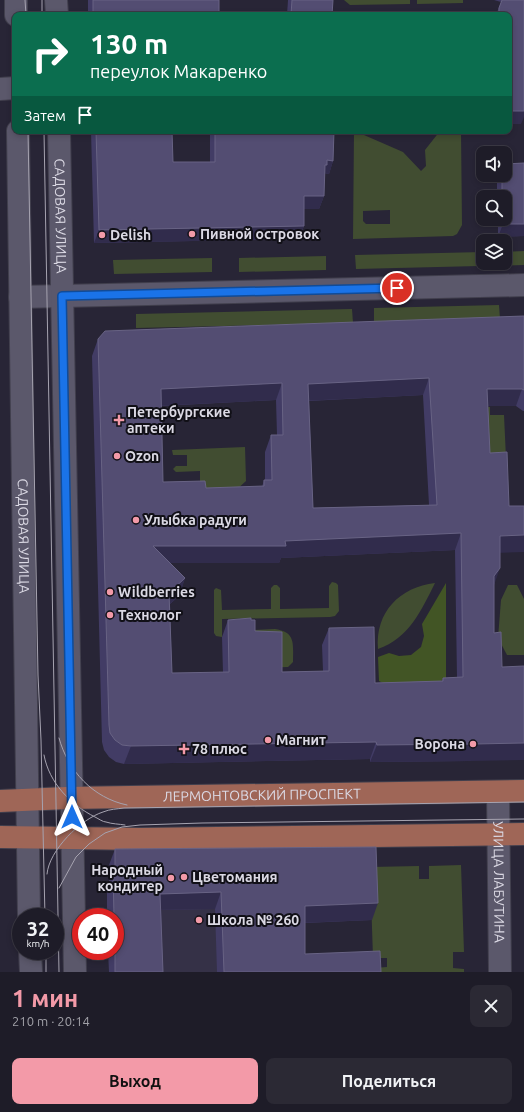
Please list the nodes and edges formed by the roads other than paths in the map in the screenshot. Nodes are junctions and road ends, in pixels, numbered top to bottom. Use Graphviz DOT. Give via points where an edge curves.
graph roads {
  1 [pos="16,0"];
  2 [pos="56,0"];
  3 [pos="16,12"];
  4 [pos="57,12"];
  5 [pos="12,88"];
  6 [pos="0,89"];
  7 [pos="18,134"];
  8 [pos="59,134"];
  9 [pos="524,285"];
  10 [pos="62,296"];
  11 [pos="20,297"];
  12 [pos="524,791"];
  13 [pos="498,792"];
  14 [pos="71,798"];
  15 [pos="28,800"];
  16 [pos="0,802"];
  17 [pos="498,834"];
  18 [pos="524,834"];
  19 [pos="0,837"];
  20 [pos="28,837"];
  21 [pos="72,838"];
  22 [pos="29,908"];
  23 [pos="30,960"];
  24 [pos="31,972"];
  25 [pos="75,972"];
  26 [pos="500,972"];
  1 -- 3 [label="street"];
  2 -- 4 [label="street"];
  5 -- 6 [label="street"];
  7 -- 11 [label="street, САДОВАЯ УЛИЦА"];
  8 -- 10 [label="street, САДОВАЯ УЛИЦА"];
  9 -- 10 [label="street"];
  10 -- 11 [label="street"];
  10 -- 14 [label="street, САДОВАЯ УЛИЦА"];
  11 -- 15 [label="street, САДОВАЯ УЛИЦА"];
  12 -- 13 [label="main road, ЛЕРМОНТОВСКИЙ ПРОСПЕКТ"];
  13 -- 14 [label="main road, ЛЕРМОНТОВСКИЙ ПРОСПЕКТ"];
  13 -- 17 [label="street, УЛИЦА ЛАБУТИНА"];
  14 -- 15 [label="main road, ЛЕРМОНТОВСКИЙ ПРОСПЕКТ"];
  14 -- 21 [label="street, САДОВАЯ УЛИЦА"];
  15 -- 16 [label="main road, ЛЕРМОНТОВСКИЙ ПРОСПЕКТ"];
  15 -- 20 [label="street, САДОВАЯ УЛИЦА"];
  17 -- 18 [label="main road"];
  17 -- 21 [label="main road"];
  17 -- 26 [label="street, УЛИЦА ЛАБУТИНА"];
  19 -- 20 [label="main road"];
  20 -- 21 [label="main road"];
  20 -- 22 [label="street, САДОВАЯ УЛИЦА"];
  21 -- 25 [label="street, САДОВАЯ УЛИЦА"];
  23 -- 24 [label="street"];
}
